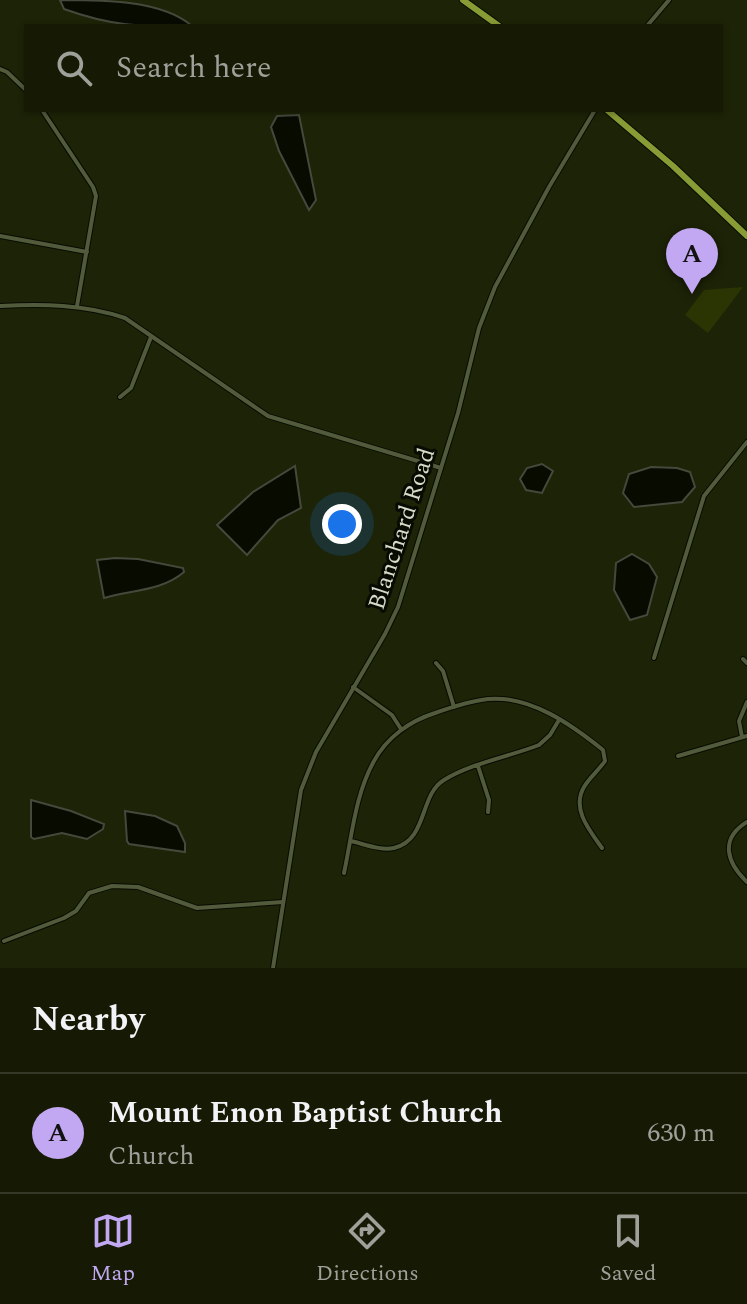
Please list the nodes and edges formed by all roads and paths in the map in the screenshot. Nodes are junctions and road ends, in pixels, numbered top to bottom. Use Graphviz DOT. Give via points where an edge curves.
graph roads {
  1 [pos="463,0"];
  2 [pos="669,0"];
  3 [pos="472,3"];
  4 [pos="497,24"];
  5 [pos="649,24"];
  6 [pos="0,69"];
  7 [pos="24,88"];
  8 [pos="43,112"];
  9 [pos="594,112"];
  10 [pos="609,112"];
  11 [pos="0,236"];
  12 [pos="747,236"];
  13 [pos="87,252"];
  14 [pos="0,306"];
  15 [pos="77,307"];
  16 [pos="152,336"];
  17 [pos="120,397"];
  18 [pos="747,442"];
  19 [pos="441,468"];
  20 [pos="654,658"];
  21 [pos="436,663"];
  22 [pos="353,687"];
  23 [pos="747,702"];
  24 [pos="454,707"];
  25 [pos="559,720"];
  26 [pos="401,729"];
  27 [pos="744,737"];
  28 [pos="678,756"];
  29 [pos="478,766"];
  30 [pos="488,812"];
  31 [pos="747,822"];
  32 [pos="351,841"];
  33 [pos="602,848"];
  34 [pos="344,873"];
  35 [pos="747,882"];
  36 [pos="283,902"];
  37 [pos="4,941"];
  38 [pos="273,968"];
  1 -- 3 [label="main road"];
  2 -- 5 [label="street"];
  3 -- 4 [label="main road"];
  6 -- 7 [label="street"];
  8 -- 13 [label="street" via="96,196"];
  9 -- 19 [label="street, Blanchard Road" via="495,287"];
  10 -- 12 [label="main road"];
  11 -- 13 [label="street"];
  13 -- 15 [label="street"];
  14 -- 15 [label="street"];
  15 -- 16 [label="street" via="125,318"];
  16 -- 17 [label="street" via="131,388"];
  16 -- 19 [label="street" via="268,416"];
  18 -- 20 [label="street" via="704,496"];
  19 -- 22 [label="street, Blanchard Road" via="398,607"];
  21 -- 24 [label="street"];
  22 -- 26 [label="street" via="392,715"];
  22 -- 36 [label="street, Blanchard Road" via="301,790"];
  23 -- 27 [label="street" via="739,721"];
  24 -- 25 [label="street" via="510,699"];
  24 -- 26 [label="street"];
  25 -- 29 [label="street" via="539,745"];
  25 -- 33 [label="street" via="603,750 599,770 580,799 581,814"];
  26 -- 32 [label="street" via="375,758 365,779"];
  27 -- 28 [label="street"];
  29 -- 30 [label="street"];
  29 -- 32 [label="street" via="435,787 417,831 405,843 382,848"];
  31 -- 35 [label="street" via="733,835 729,853"];
  32 -- 34 [label="street"];
  36 -- 37 [label="street" via="197,908 138,887 112,886 89,893 64,918"];
  36 -- 38 [label="street, Blanchard Road"];
}
